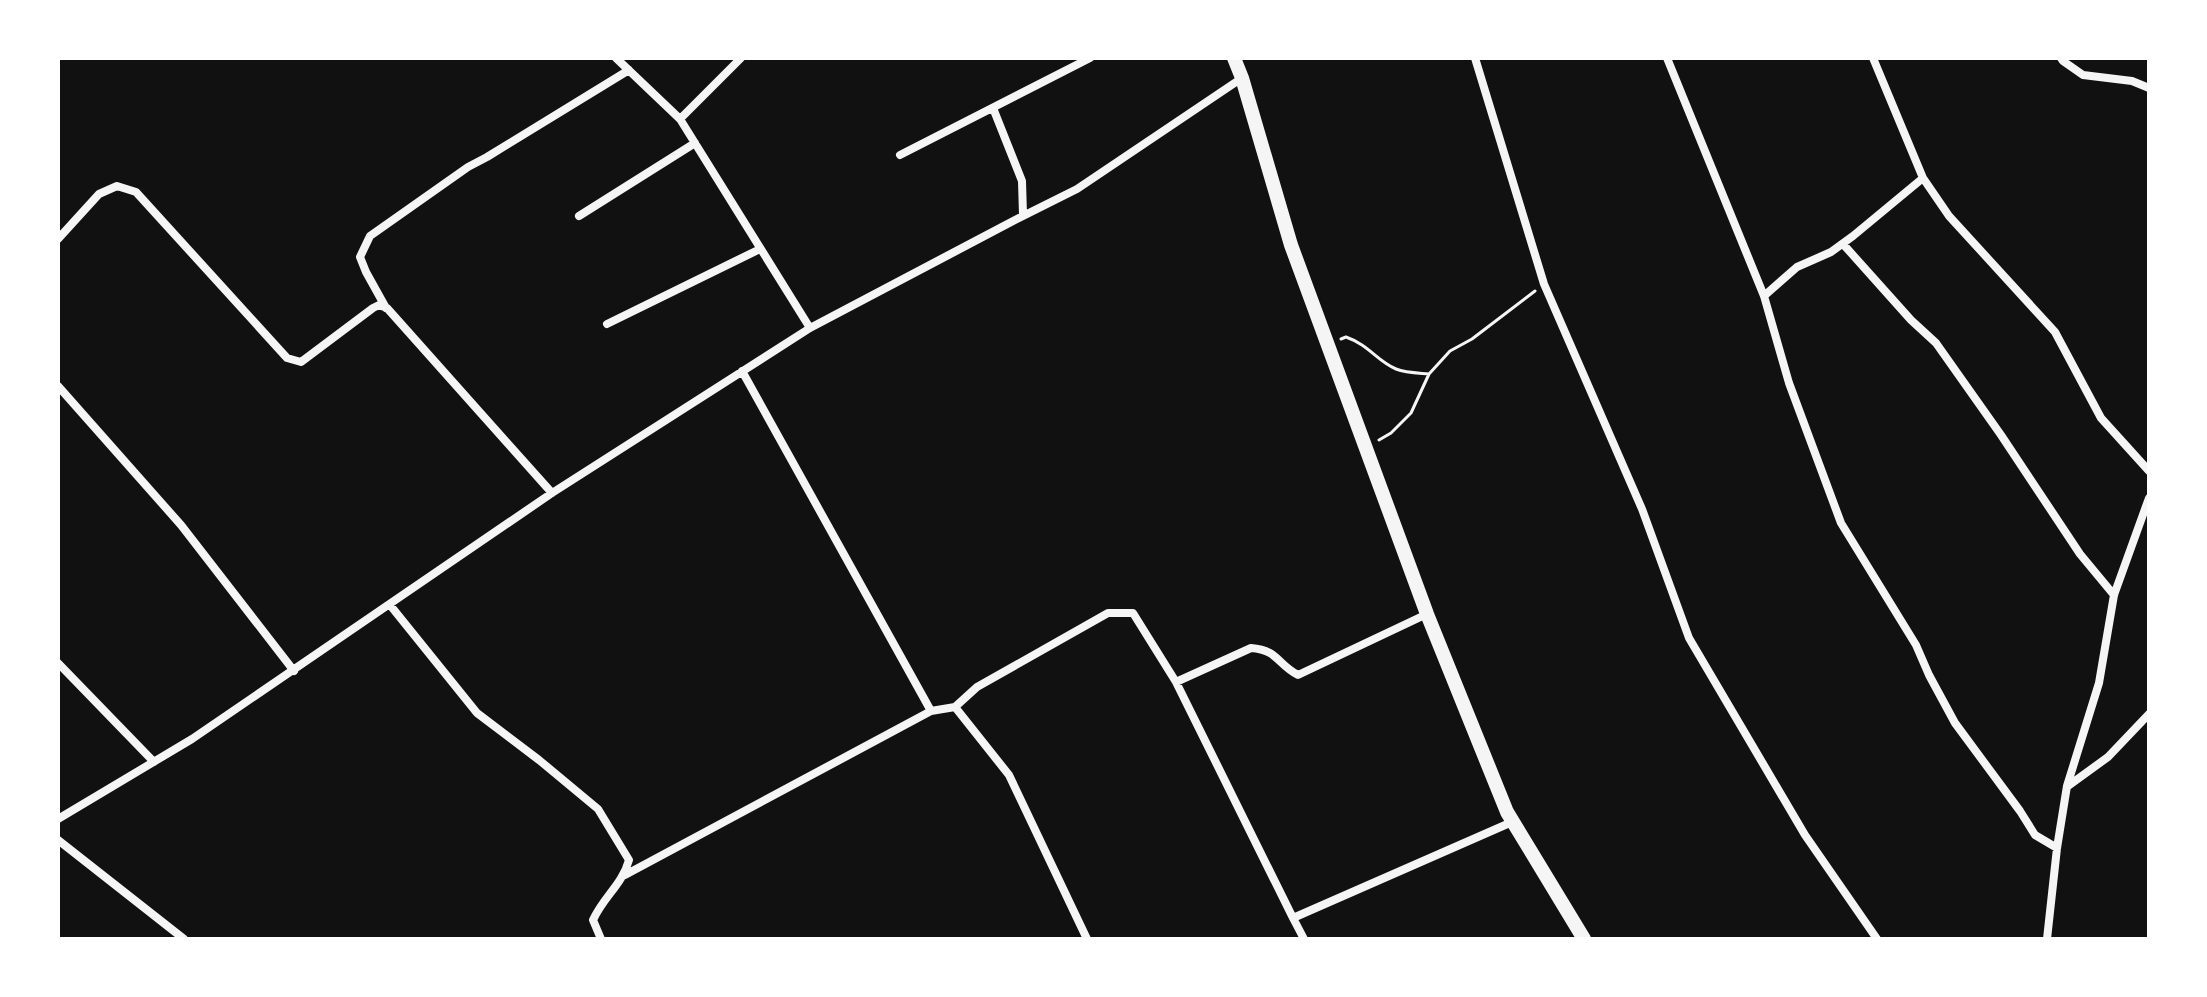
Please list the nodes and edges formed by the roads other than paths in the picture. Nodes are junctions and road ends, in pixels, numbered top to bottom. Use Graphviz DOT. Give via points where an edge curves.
graph roads {
  1 [pos="616,58"];
  2 [pos="741,58"];
  3 [pos="1090,58"];
  4 [pos="1234,58"];
  5 [pos="1475,58"];
  6 [pos="1667,58"];
  7 [pos="1873,58"];
  8 [pos="2061,58"];
  9 [pos="629,70"];
  10 [pos="1242,78"];
  11 [pos="2149,88"];
  12 [pos="993,108"];
  13 [pos="680,119"];
  14 [pos="695,143"];
  15 [pos="900,155"];
  16 [pos="1923,178"];
  17 [pos="1023,215"];
  18 [pos="579,216"];
  19 [pos="58,239"];
  20 [pos="1843,244"];
  21 [pos="760,249"];
  22 [pos="1764,296"];
  23 [pos="387,308"];
  24 [pos="607,324"];
  25 [pos="810,328"];
  26 [pos="742,371"];
  27 [pos="58,386"];
  28 [pos="2149,471"];
  29 [pos="552,493"];
  30 [pos="2149,498"];
  31 [pos="2114,595"];
  32 [pos="390,605"];
  33 [pos="1427,614"];
  34 [pos="58,663"];
  35 [pos="294,671"];
  36 [pos="1176,682"];
  37 [pos="955,707"];
  38 [pos="931,711"];
  39 [pos="2149,714"];
  40 [pos="154,762"];
  41 [pos="2067,786"];
  42 [pos="58,819"];
  43 [pos="1512,822"];
  44 [pos="58,840"];
  45 [pos="2057,848"];
  46 [pos="625,875"];
  47 [pos="1293,918"];
  48 [pos="184,939"];
  49 [pos="601,939"];
  50 [pos="1087,939"];
  51 [pos="1304,939"];
  52 [pos="1584,939"];
  53 [pos="1877,939"];
  54 [pos="2047,939"];
  1 -- 9 [label="street"];
  2 -- 13 [label="street"];
  3 -- 12 [label="street"];
  4 -- 10 [label="street"];
  5 -- 53 [label="street" via="1544,284 1642,509 1689,638 1805,835"];
  6 -- 22 [label="street"];
  7 -- 16 [label="street"];
  8 -- 11 [label="street" via="2083,75"];
  9 -- 13 [label="street"];
  9 -- 23 [label="street" via="468,167 370,236 360,257"];
  10 -- 17 [label="street" via="1077,189"];
  10 -- 33 [label="street" via="1291,245"];
  12 -- 15 [label="street"];
  12 -- 17 [label="street" via="1022,181"];
  13 -- 14 [label="street"];
  14 -- 18 [label="street"];
  14 -- 21 [label="street"];
  16 -- 20 [label="street"];
  16 -- 28 [label="street" via="1949,216 2055,332 2101,418"];
  17 -- 25 [label="street"];
  19 -- 23 [label="street" via="99,194 117,186 136,192 287,358 301,362 373,308"];
  20 -- 22 [label="street" via="1797,267"];
  20 -- 31 [label="street" via="1936,343 2080,554"];
  21 -- 24 [label="street"];
  21 -- 25 [label="street"];
  22 -- 45 [label="street" via="1789,383 1841,523 1916,645 1955,723 2035,835"];
  23 -- 29 [label="street"];
  25 -- 26 [label="street"];
  26 -- 29 [label="street"];
  26 -- 38 [label="street"];
  27 -- 35 [label="street" via="181,525"];
  29 -- 32 [label="street"];
  30 -- 31 [label="street"];
  31 -- 41 [label="street" via="2099,683"];
  32 -- 35 [label="street"];
  32 -- 46 [label="street" via="477,713 598,809 629,860"];
  33 -- 36 [label="street" via="1298,675 1264,649 1251,648"];
  33 -- 43 [label="street"];
  34 -- 40 [label="street"];
  35 -- 40 [label="street"];
  36 -- 37 [label="street" via="1133,613 1108,613 977,687"];
  36 -- 47 [label="street"];
  37 -- 38 [label="street"];
  37 -- 50 [label="street" via="1009,775"];
  38 -- 46 [label="street"];
  39 -- 41 [label="street" via="2108,757"];
  40 -- 42 [label="street"];
  41 -- 45 [label="street"];
  43 -- 47 [label="street"];
  43 -- 52 [label="street"];
  44 -- 48 [label="street"];
  45 -- 54 [label="street"];
  46 -- 49 [label="street" via="593,920"];
  47 -- 51 [label="street"];
}
